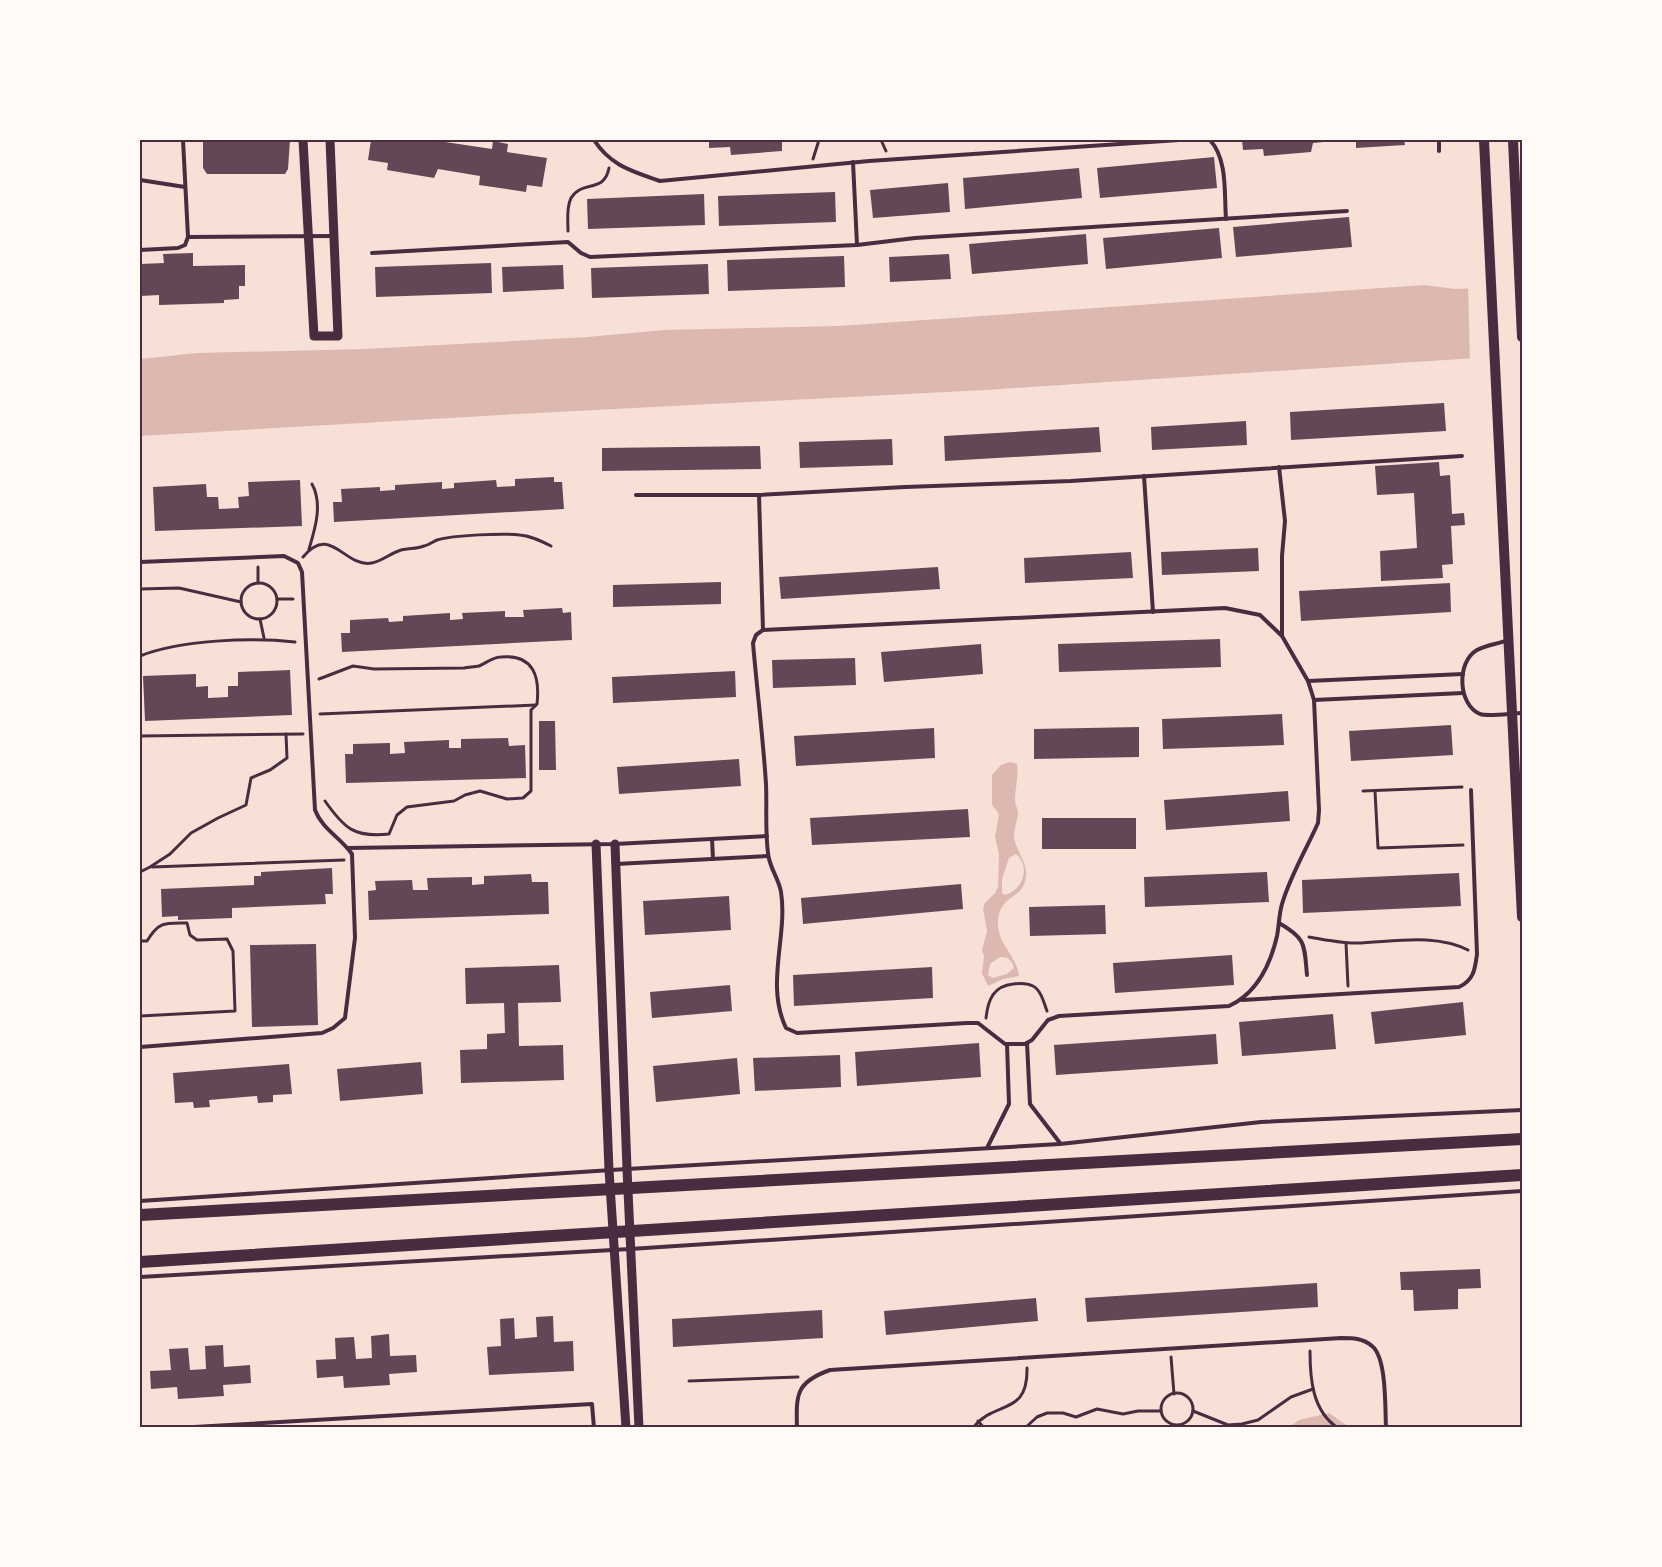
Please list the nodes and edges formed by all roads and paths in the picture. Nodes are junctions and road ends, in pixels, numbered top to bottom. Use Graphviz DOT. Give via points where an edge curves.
graph roads {
  1 [pos="183,140"];
  2 [pos="303,140"];
  3 [pos="330,140"];
  4 [pos="594,140"];
  5 [pos="819,140"];
  6 [pos="1088,140"];
  7 [pos="1179,140"];
  8 [pos="1210,140"];
  9 [pos="1439,140"];
  10 [pos="1484,140"];
  11 [pos="1513,140"];
  12 [pos="1088,146"];
  13 [pos="1439,151"];
  14 [pos="610,160"];
  15 [pos="853,162"];
  16 [pos="813,166"];
  17 [pos="140,180"];
  18 [pos="185,187"];
  19 [pos="1347,211"];
  20 [pos="1226,219"];
  21 [pos="308,236"];
  22 [pos="334,236"];
  23 [pos="188,237"];
  24 [pos="568,242"];
  25 [pos="857,245"];
  26 [pos="140,250"];
  27 [pos="372,253"];
  28 [pos="1522,337"];
  29 [pos="1462,456"];
  30 [pos="1279,467"];
  31 [pos="1144,476"];
  32 [pos="312,484"];
  33 [pos="636,495"];
  34 [pos="759,495"];
  35 [pos="551,546"];
  36 [pos="309,549"];
  37 [pos="258,556"];
  38 [pos="140,562"];
  39 [pos="298,563"];
  40 [pos="258,583"];
  41 [pos="140,589"];
  42 [pos="277,599"];
  43 [pos="304,599"];
  44 [pos="241,602"];
  45 [pos="1153,612"];
  46 [pos="260,619"];
  47 [pos="763,630"];
  48 [pos="1282,636"];
  49 [pos="264,639"];
  50 [pos="1509,640"];
  51 [pos="306,643"];
  52 [pos="140,656"];
  53 [pos="319,671"];
  54 [pos="1462,674"];
  55 [pos="1308,681"];
  56 [pos="1463,693"];
  57 [pos="1314,700"];
  58 [pos="537,704"];
  59 [pos="1518,713"];
  60 [pos="286,734"];
  61 [pos="310,734"];
  62 [pos="140,736"];
  63 [pos="1471,790"];
  64 [pos="1363,791"];
  65 [pos="1375,791"];
  66 [pos="324,800"];
  67 [pos="767,836"];
  68 [pos="712,839"];
  69 [pos="596,844"];
  70 [pos="615,844"];
  71 [pos="1473,845"];
  72 [pos="348,848"];
  73 [pos="768,856"];
  74 [pos="713,859"];
  75 [pos="352,860"];
  76 [pos="616,864"];
  77 [pos="150,867"];
  78 [pos="140,872"];
  79 [pos="1522,916"];
  80 [pos="1279,923"];
  81 [pos="1298,935"];
  82 [pos="140,941"];
  83 [pos="1346,943"];
  84 [pos="1477,954"];
  85 [pos="1307,975"];
  86 [pos="1349,994"];
  87 [pos="1241,1000"];
  88 [pos="140,1016"];
  89 [pos="1048,1020"];
  90 [pos="985,1028"];
  91 [pos="1027,1043"];
  92 [pos="1007,1044"];
  93 [pos="140,1047"];
  94 [pos="1522,1110"];
  95 [pos="1522,1138"];
  96 [pos="1060,1144"];
  97 [pos="987,1148"];
  98 [pos="627,1168"];
  99 [pos="609,1170"];
  100 [pos="1522,1175"];
  101 [pos="628,1189"];
  102 [pos="610,1190"];
  103 [pos="1522,1191"];
  104 [pos="140,1201"];
  105 [pos="140,1215"];
  106 [pos="630,1231"];
  107 [pos="613,1233"];
  108 [pos="630,1249"];
  109 [pos="614,1250"];
  110 [pos="140,1262"];
  111 [pos="140,1277"];
  112 [pos="1310,1340"];
  113 [pos="1170,1349"];
  114 [pos="1027,1358"];
  115 [pos="812,1376"];
  116 [pos="689,1381"];
  117 [pos="1313,1389"];
  118 [pos="1174,1394"];
  119 [pos="1161,1411"];
  120 [pos="1193,1411"];
  121 [pos="978,1421"];
  122 [pos="176,1428"];
  123 [pos="594,1428"];
  124 [pos="626,1428"];
  125 [pos="639,1428"];
  126 [pos="797,1428"];
  127 [pos="973,1428"];
  128 [pos="984,1428"];
  129 [pos="1025,1428"];
  130 [pos="1338,1428"];
  131 [pos="1386,1428"];
  1 -- 18 [label="lane"];
  2 -- 21 [label="street"];
  3 -- 22 [label="street"];
  4 -- 14 [label="lane"];
  5 -- 16 [label="path"];
  6 -- 12 [label="lane"];
  7 -- 12 [label="lane"];
  8 -- 20 [label="lane" via="1221,159"];
  9 -- 13 [label="lane"];
  10 -- 50 [label="main road"];
  11 -- 28 [label="main road"];
  12 -- 15 [label="lane"];
  14 -- 16 [label="lane" via="660,181"];
  14 -- 24 [label="path" via="607,177 601,184 580,190 571,199"];
  15 -- 16 [label="lane"];
  15 -- 25 [label="lane"];
  17 -- 18 [label="lane"];
  18 -- 23 [label="lane"];
  19 -- 20 [label="lane"];
  20 -- 25 [label="lane"];
  21 -- 22 [label="lane"];
  21 -- 22 [label="street" via="314,336 338,336"];
  21 -- 23 [label="lane"];
  23 -- 26 [label="lane" via="185,245 178,248"];
  24 -- 25 [label="lane" via="590,257"];
  24 -- 27 [label="lane"];
  29 -- 30 [label="lane"];
  30 -- 31 [label="lane"];
  30 -- 48 [label="lane" via="1285,521"];
  31 -- 34 [label="lane"];
  31 -- 45 [label="lane"];
  32 -- 36 [label="path" via="318,507"];
  33 -- 34 [label="lane"];
  34 -- 47 [label="lane"];
  35 -- 36 [label="path" via="521,535 450,538 399,550 375,563 358,562 334,545"];
  36 -- 39 [label="path"];
  37 -- 38 [label="lane"];
  37 -- 39 [label="lane" via="284,556"];
  37 -- 40 [label="path"];
  39 -- 43 [label="lane"];
  40 -- 42 [label="path" via="272,588"];
  40 -- 44 [label="path" via="244,590"];
  41 -- 44 [label="path" via="179,588"];
  42 -- 43 [label="path"];
  42 -- 46 [label="path" via="271,615"];
  43 -- 51 [label="lane"];
  44 -- 46 [label="path" via="245,612"];
  45 -- 47 [label="lane"];
  45 -- 48 [label="lane" via="1225,608 1260,615"];
  46 -- 49 [label="path"];
  47 -- 67 [label="lane" via="753,643"];
  48 -- 55 [label="lane"];
  49 -- 51 [label="path"];
  49 -- 52 [label="path" via="167,647"];
  50 -- 54 [label="lane" via="1476,651"];
  50 -- 59 [label="main road"];
  51 -- 61 [label="lane"];
  53 -- 58 [label="path" via="319,679 353,666 464,668 499,657 518,657 537,676"];
  54 -- 55 [label="lane"];
  54 -- 56 [label="lane"];
  55 -- 57 [label="lane"];
  56 -- 57 [label="lane"];
  56 -- 59 [label="lane" via="1482,715"];
  57 -- 80 [label="lane" via="1318,823 1289,885"];
  58 -- 61 [label="path" via="320,714 321,734"];
  58 -- 66 [label="path" via="531,710 531,791 523,798 507,799 480,791 454,801 407,807 397,815 389,834 374,835 348,830"];
  59 -- 79 [label="main road"];
  60 -- 61 [label="path"];
  60 -- 62 [label="path"];
  60 -- 77 [label="path" via="287,758 250,778 246,805 191,833"];
  61 -- 72 [label="lane" via="319,822"];
  63 -- 65 [label="path" via="1466,786"];
  63 -- 71 [label="lane"];
  64 -- 65 [label="path"];
  65 -- 71 [label="path" via="1378,848"];
  67 -- 68 [label="lane"];
  67 -- 73 [label="lane"];
  68 -- 70 [label="lane"];
  68 -- 74 [label="lane"];
  69 -- 70 [label="lane"];
  69 -- 72 [label="lane"];
  69 -- 99 [label="street"];
  70 -- 76 [label="street"];
  71 -- 84 [label="lane"];
  72 -- 75 [label="lane"];
  73 -- 74 [label="lane"];
  73 -- 90 [label="lane" via="781,892 777,967 786,1028 797,1033 967,1023"];
  74 -- 76 [label="lane"];
  75 -- 77 [label="path"];
  75 -- 93 [label="lane" via="355,938 345,1018 322,1033"];
  76 -- 98 [label="street"];
  77 -- 78 [label="path"];
  80 -- 81 [label="lane"];
  80 -- 87 [label="lane" via="1264,973"];
  81 -- 83 [label="path"];
  81 -- 85 [label="lane" via="1304,944"];
  82 -- 88 [label="path" via="147,941 157,927 166,923 187,923 190,936 196,940 227,939 233,951 235,1011"];
  83 -- 84 [label="path" via="1439,940"];
  83 -- 86 [label="path"];
  84 -- 86 [label="lane" via="1472,978 1459,987"];
  86 -- 87 [label="lane"];
  87 -- 89 [label="lane" via="1229,1006 1059,1016"];
  89 -- 90 [label="path" via="1034,986 1006,985 994,991 987,1006"];
  89 -- 91 [label="lane"];
  90 -- 92 [label="lane"];
  91 -- 92 [label="lane"];
  91 -- 96 [label="lane" via="1030,1104"];
  92 -- 97 [label="lane" via="1009,1104"];
  94 -- 96 [label="lane" via="1261,1122"];
  95 -- 101 [label="main road"];
  96 -- 97 [label="lane"];
  97 -- 98 [label="lane"];
  98 -- 99 [label="lane"];
  98 -- 101 [label="street"];
  99 -- 102 [label="street"];
  99 -- 104 [label="lane"];
  100 -- 106 [label="main road"];
  101 -- 102 [label="main road"];
  101 -- 106 [label="street"];
  102 -- 105 [label="main road"];
  102 -- 107 [label="street"];
  103 -- 108 [label="lane"];
  106 -- 107 [label="main road"];
  106 -- 108 [label="street"];
  107 -- 109 [label="street"];
  107 -- 110 [label="main road"];
  108 -- 109 [label="lane"];
  108 -- 125 [label="street"];
  109 -- 111 [label="lane"];
  109 -- 124 [label="street"];
  112 -- 113 [label="lane"];
  112 -- 117 [label="path"];
  112 -- 131 [label="lane" via="1356,1338 1373,1347 1383,1376"];
  113 -- 114 [label="lane"];
  113 -- 118 [label="path"];
  114 -- 115 [label="lane" via="830,1370"];
  114 -- 121 [label="path" via="1028,1381 1014,1405 993,1411"];
  115 -- 116 [label="path"];
  115 -- 126 [label="lane" via="801,1387 796,1405"];
  117 -- 120 [label="path" via="1291,1396 1258,1420 1242,1424 1228,1425"];
  117 -- 130 [label="path" via="1319,1406"];
  118 -- 119 [label="path" via="1164,1401"];
  118 -- 120 [label="path" via="1187,1397"];
  119 -- 120 [label="path" via="1166,1420 1180,1425 1189,1420"];
  119 -- 129 [label="path" via="1124,1413 1097,1409 1076,1417 1047,1413"];
  121 -- 127 [label="path"];
  121 -- 128 [label="path"];
  122 -- 123 [label="lane" via="592,1404"];
}
